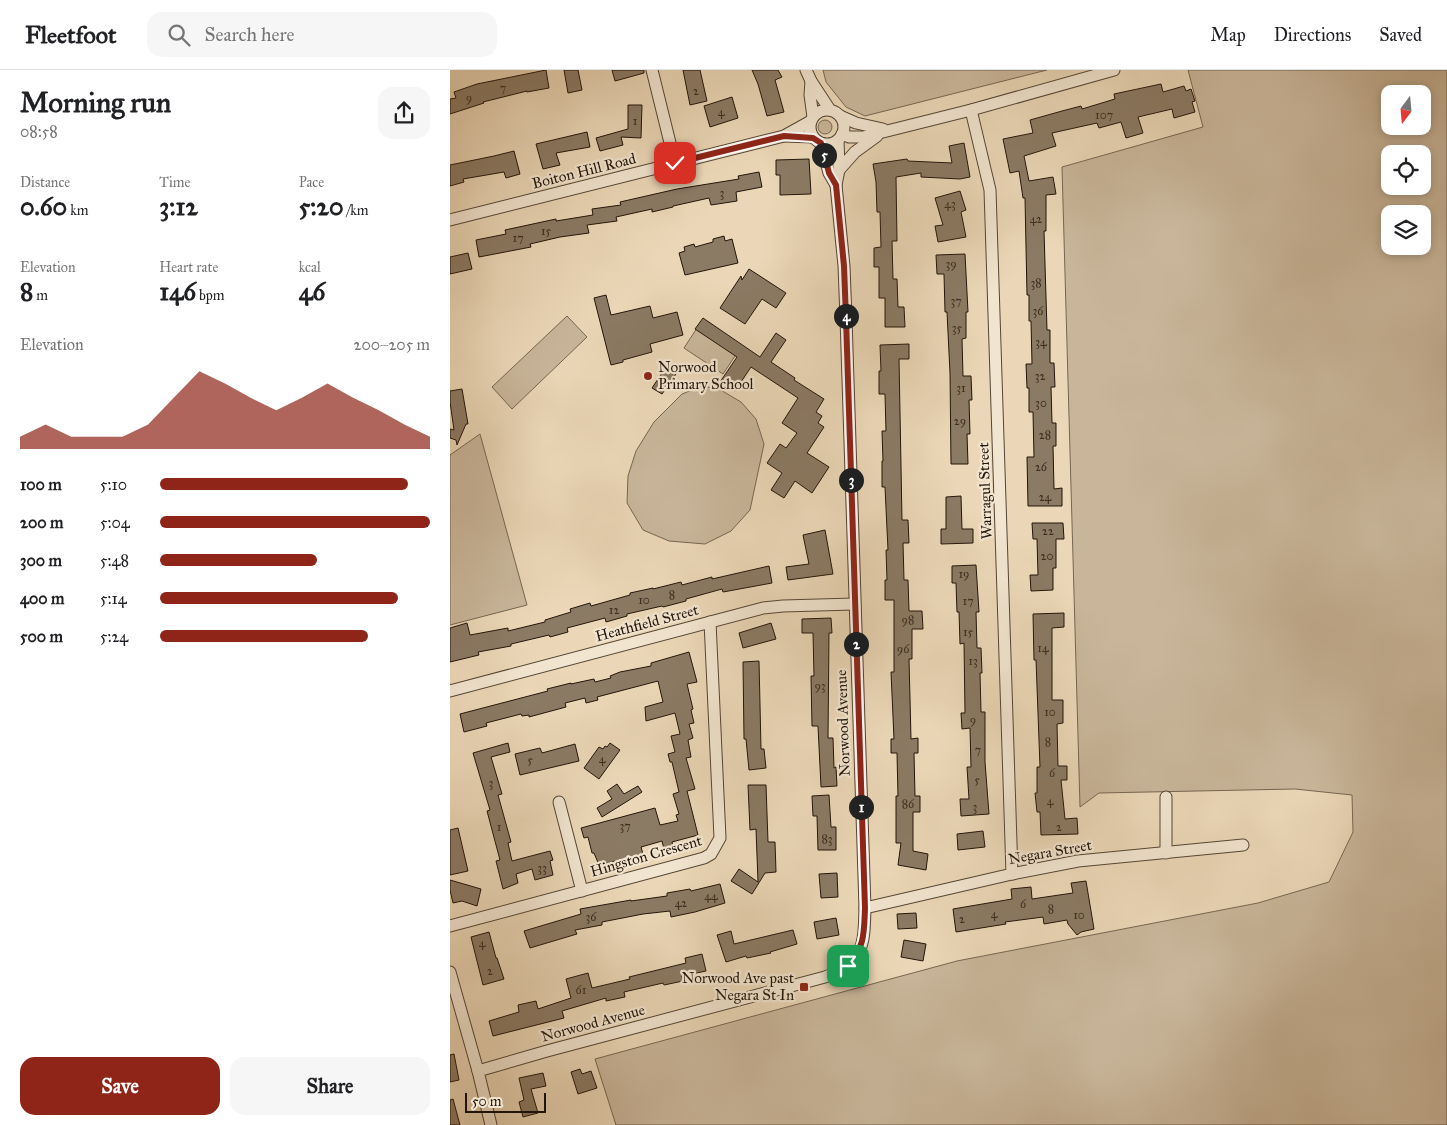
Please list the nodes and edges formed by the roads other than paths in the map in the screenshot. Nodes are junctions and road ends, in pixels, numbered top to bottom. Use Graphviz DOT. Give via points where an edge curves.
graph roads {
  1 [pos="652,70"];
  2 [pos="806,70"];
  3 [pos="1114,70"];
  4 [pos="811,82"];
  5 [pos="971,110"];
  6 [pos="835,113"];
  7 [pos="812,119"];
  8 [pos="890,130"];
  9 [pos="784,136"];
  10 [pos="840,137"];
  11 [pos="817,140"];
  12 [pos="675,163"];
  13 [pos="839,170"];
  14 [pos="836,185"];
  15 [pos="450,220"];
  16 [pos="854,604"];
  17 [pos="710,622"];
  18 [pos="450,691"];
  19 [pos="1166,797"];
  20 [pos="559,802"];
  21 [pos="1243,846"];
  22 [pos="1166,853"];
  23 [pos="1012,874"];
  24 [pos="582,891"];
  25 [pos="865,908"];
  26 [pos="450,926"];
  27 [pos="450,972"];
  28 [pos="478,1071"];
  29 [pos="491,1125"];
  1 -- 12 [label="street"];
  2 -- 4 [label="street"];
  3 -- 5 [label="street"];
  4 -- 6 [label="street"];
  4 -- 7 [label="street"];
  5 -- 8 [label="street"];
  5 -- 23 [label="street, Warragul Street" via="990,190"];
  6 -- 7 [label="street" via="821,111"];
  6 -- 8 [label="street" via="874,128"];
  6 -- 10 [label="street" via="843,125"];
  7 -- 9 [label="street, Boiton Hill Road"];
  7 -- 11 [label="street" via="810,129"];
  8 -- 10 [label="street" via="863,137"];
  8 -- 13 [label="street" via="871,139"];
  9 -- 11 [label="street, Boiton Hill Road"];
  9 -- 12 [label="street, Boiton Hill Road"];
  10 -- 11 [label="street" via="830,144"];
  10 -- 13 [label="street, Norwood Avenue"];
  11 -- 14 [label="street, Norwood Avenue"];
  12 -- 15 [label="street, Boiton Hill Road"];
  13 -- 14 [label="street, Norwood Avenue"];
  14 -- 16 [label="street, Norwood Avenue" via="846,301"];
  16 -- 17 [label="street, Heathfield Street" via="763,608"];
  16 -- 25 [label="street, Norwood Avenue"];
  17 -- 18 [label="street, Heathfield Street"];
  17 -- 24 [label="street, Hingston Crescent" via="720,838 711,854 704,858"];
  19 -- 22 [label="street"];
  20 -- 24 [label="street"];
  21 -- 22 [label="street, Negara Street"];
  22 -- 23 [label="street, Negara Street" via="1078,861"];
  23 -- 25 [label="street, Negara Street"];
  24 -- 26 [label="street, Hingston Crescent"];
  25 -- 28 [label="street, Norwood Avenue" via="862,945 856,957 838,972"];
  27 -- 28 [label="street"];
  28 -- 29 [label="street"];
}
